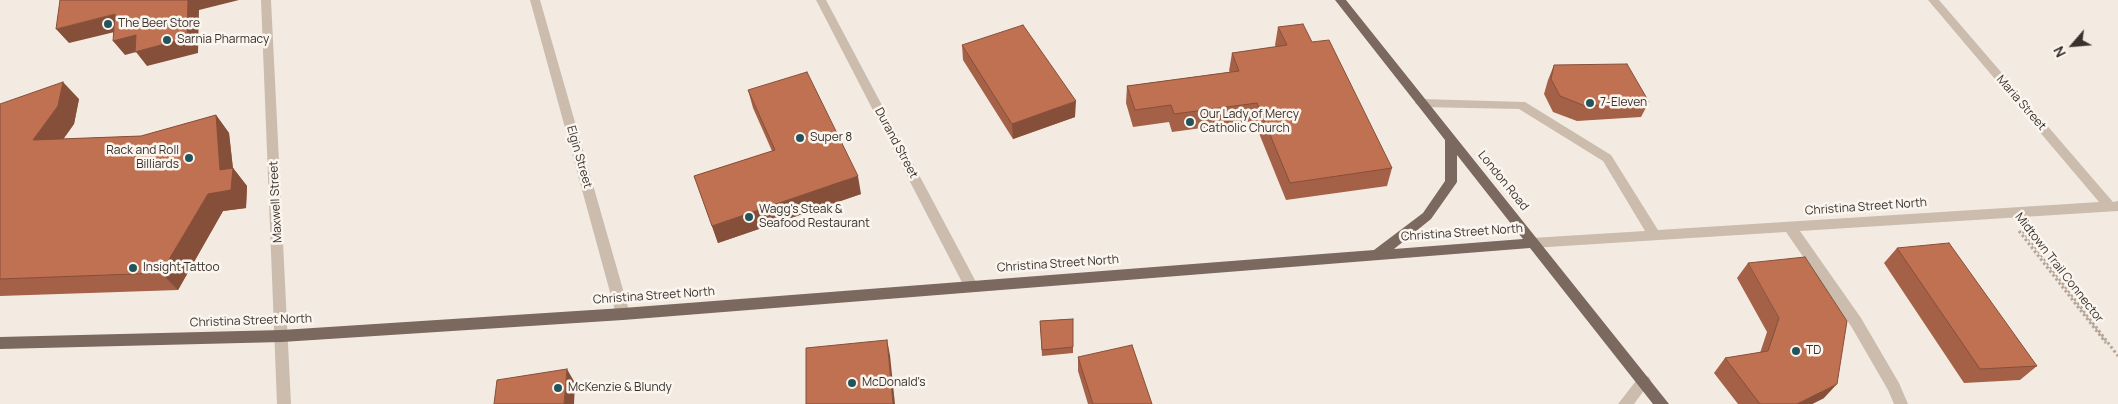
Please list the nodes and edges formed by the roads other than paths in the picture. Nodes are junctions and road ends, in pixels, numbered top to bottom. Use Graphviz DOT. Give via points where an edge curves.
graph roads {
  1 [pos="266,0"];
  2 [pos="534,0"];
  3 [pos="821,0"];
  4 [pos="1340,0"];
  5 [pos="1933,0"];
  6 [pos="1421,103"];
  7 [pos="1451,140"];
  8 [pos="2114,207"];
  9 [pos="1790,227"];
  10 [pos="1654,235"];
  11 [pos="1532,243"];
  12 [pos="1378,254"];
  13 [pos="971,286"];
  14 [pos="623,314"];
  15 [pos="282,336"];
  16 [pos="0,343"];
  17 [pos="1644,381"];
  18 [pos="284,404"];
  19 [pos="1625,404"];
  20 [pos="1662,404"];
  21 [pos="1901,404"];
  1 -- 15 [label="street, Maxwell Street"];
  2 -- 14 [label="street, Elgin Street"];
  3 -- 13 [label="street, Durand Street"];
  4 -- 6 [label="main road, London Road"];
  5 -- 8 [label="street, Maria Street"];
  6 -- 7 [label="main road, London Road"];
  6 -- 10 [label="street" via="1521,105 1607,158"];
  7 -- 11 [label="main road, London Road"];
  7 -- 12 [label="main road" via="1451,182 1427,216"];
  8 -- 9 [label="street, Christina Street North"];
  9 -- 10 [label="street, Christina Street North"];
  9 -- 21 [label="street" via="1856,322"];
  10 -- 11 [label="street, Christina Street North"];
  11 -- 12 [label="main road, Christina Street North"];
  11 -- 17 [label="main road, London Road"];
  12 -- 13 [label="main road, Christina Street North"];
  13 -- 14 [label="main road, Christina Street North"];
  14 -- 15 [label="main road, Christina Street North"];
  15 -- 16 [label="main road, Christina Street North"];
  15 -- 18 [label="street, Maxwell Street"];
  17 -- 19 [label="street"];
  17 -- 20 [label="main road, London Road"];
}
